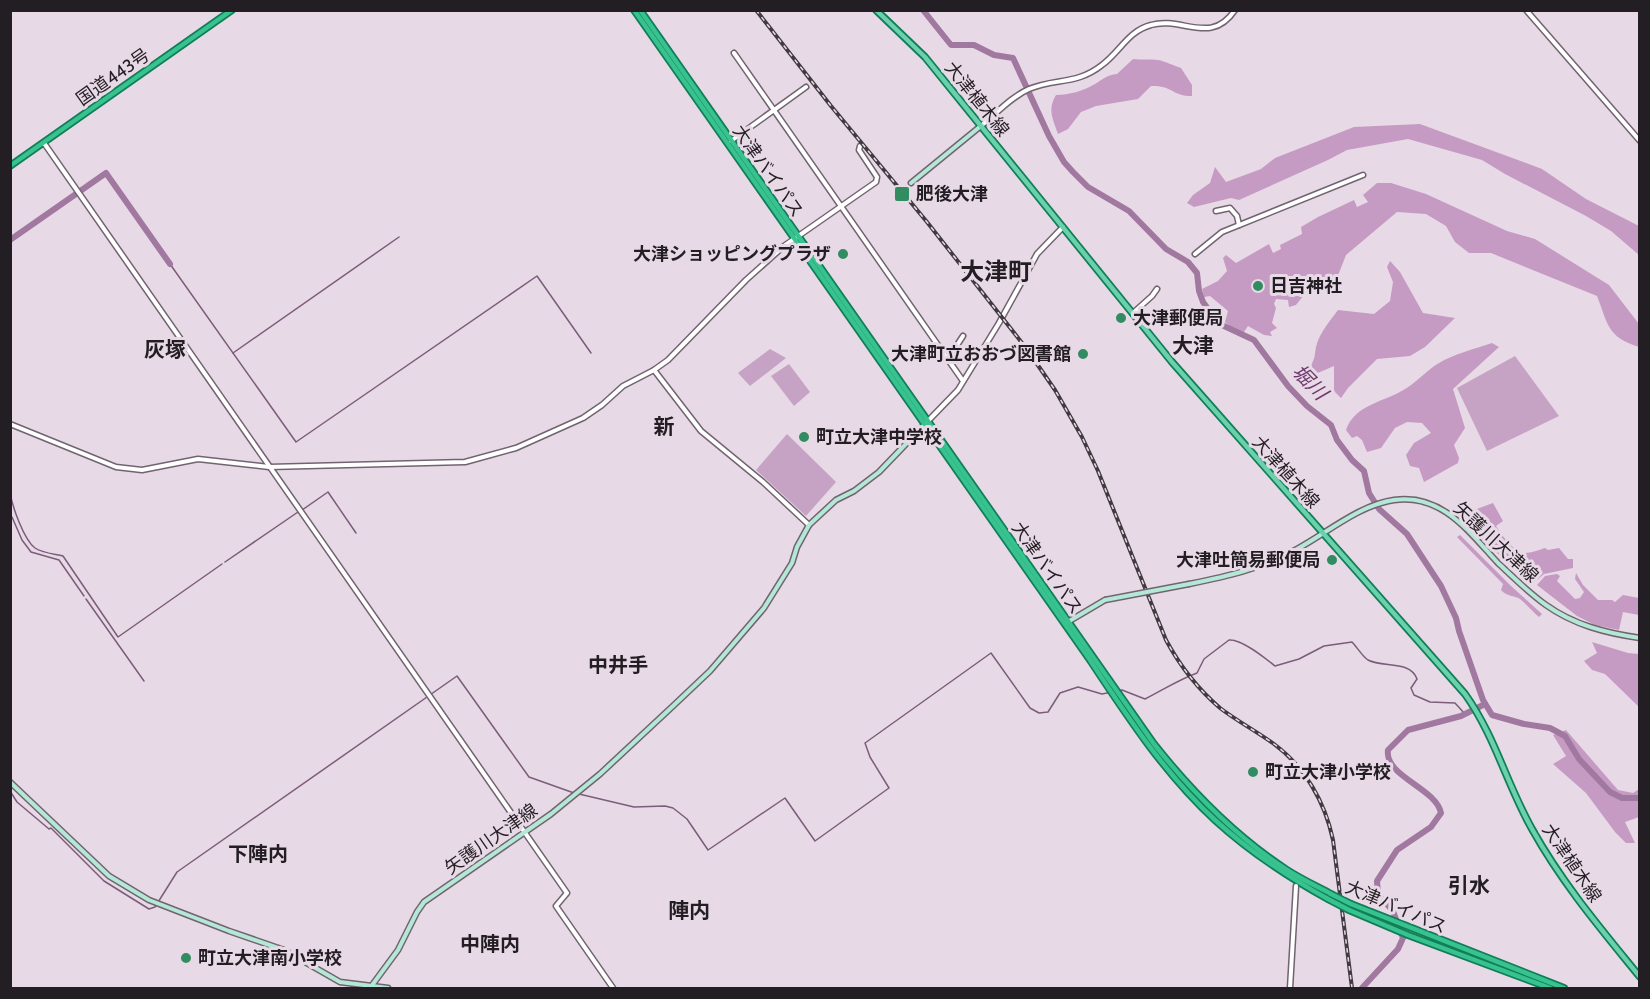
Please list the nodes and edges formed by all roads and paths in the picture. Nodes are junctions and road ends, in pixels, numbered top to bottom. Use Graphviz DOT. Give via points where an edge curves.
graph roads {
  1 [pos="232,10"];
  2 [pos="634,10"];
  3 [pos="640,10"];
  4 [pos="876,10"];
  5 [pos="1235,10"];
  6 [pos="1526,10"];
  7 [pos="734,53"];
  8 [pos="806,87"];
  9 [pos="774,111"];
  10 [pos="982,125"];
  11 [pos="1640,141"];
  12 [pos="44,142"];
  13 [pos="729,142"];
  14 [pos="860,146"];
  15 [pos="10,166"];
  16 [pos="1362,175"];
  17 [pos="911,183"];
  18 [pos="842,207"];
  19 [pos="1215,211"];
  20 [pos="1239,225"];
  21 [pos="1063,227"];
  22 [pos="796,237"];
  23 [pos="1195,254"];
  24 [pos="1157,289"];
  25 [pos="1133,313"];
  26 [pos="963,336"];
  27 [pos="948,359"];
  28 [pos="654,370"];
  29 [pos="963,381"];
  30 [pos="926,423"];
  31 [pos="10,424"];
  32 [pos="269,467"];
  33 [pos="809,525"];
  34 [pos="1323,534"];
  35 [pos="1066,623"];
  36 [pos="1640,638"];
  37 [pos="10,782"];
  38 [pos="525,834"];
  39 [pos="1296,886"];
  40 [pos="1330,897"];
  41 [pos="1640,977"];
  42 [pos="371,987"];
  43 [pos="388,988"];
  44 [pos="613,988"];
  45 [pos="1290,988"];
  46 [pos="1550,988"];
  47 [pos="1564,988"];
  1 -- 12 [label="highway, 国道443号"];
  2 -- 13 [label="highway, 大津バイパス"];
  3 -- 13 [label="highway, 大津バイパス"];
  4 -- 10 [label="main road, 大津植木線" via="917,46"];
  5 -- 10 [label="street" via="1212,28 1176,23 1146,27 1130,35 1108,60 1087,75 1028,90"];
  6 -- 11 [label="street"];
  7 -- 9 [label="street"];
  8 -- 9 [label="street"];
  9 -- 13 [label="street"];
  9 -- 18 [label="street"];
  10 -- 17 [label="main road"];
  10 -- 21 [label="main road, 大津植木線"];
  12 -- 15 [label="highway, 国道443号"];
  12 -- 32 [label="street"];
  13 -- 22 [label="highway, 大津バイパス"];
  14 -- 18 [label="street" via="878,179"];
  16 -- 20 [label="street"];
  18 -- 22 [label="street"];
  18 -- 27 [label="street"];
  19 -- 20 [label="street" via="1230,208"];
  20 -- 23 [label="street" via="1222,232"];
  21 -- 25 [label="main road, 大津植木線"];
  21 -- 29 [label="street" via="1037,254"];
  22 -- 28 [label="street" via="746,280 677,353"];
  22 -- 30 [label="highway, 大津バイパス"];
  24 -- 25 [label="street"];
  25 -- 34 [label="main road, 大津植木線"];
  26 -- 27 [label="street"];
  27 -- 29 [label="street"];
  28 -- 32 [label="street" via="622,386 583,418 489,456 450,464"];
  28 -- 33 [label="street" via="701,431"];
  29 -- 30 [label="street"];
  30 -- 33 [label="main road, 矢護川大津線" via="879,472 824,509"];
  30 -- 35 [label="highway, 大津バイパス"];
  31 -- 32 [label="street" via="130,469 198,459"];
  32 -- 38 [label="street"];
  33 -- 38 [label="main road, 矢護川大津線" via="792,563 764,608 710,671 600,774"];
  34 -- 35 [label="main road, 矢護川大津線, bridge" via="1240,574 1105,600"];
  34 -- 36 [label="main road, 矢護川大津線" via="1372,505 1406,499 1431,504 1456,518 1544,604 1576,623"];
  34 -- 41 [label="main road, 大津植木線" via="1472,704 1551,862"];
  35 -- 40 [label="highway, 大津バイパス" via="1130,720 1198,803 1260,856"];
  37 -- 42 [label="main road" via="109,876 140,894 170,909 284,950 340,982"];
  38 -- 42 [label="main road, 矢護川大津線" via="424,902 398,950"];
  38 -- 44 [label="street" via="567,893 556,906"];
  39 -- 45 [label="street"];
  40 -- 46 [label="highway, 大津バイパス, bridge" via="1389,928"];
  40 -- 47 [label="highway, 大津バイパス, bridge"];
  42 -- 43 [label="main road"];
}
